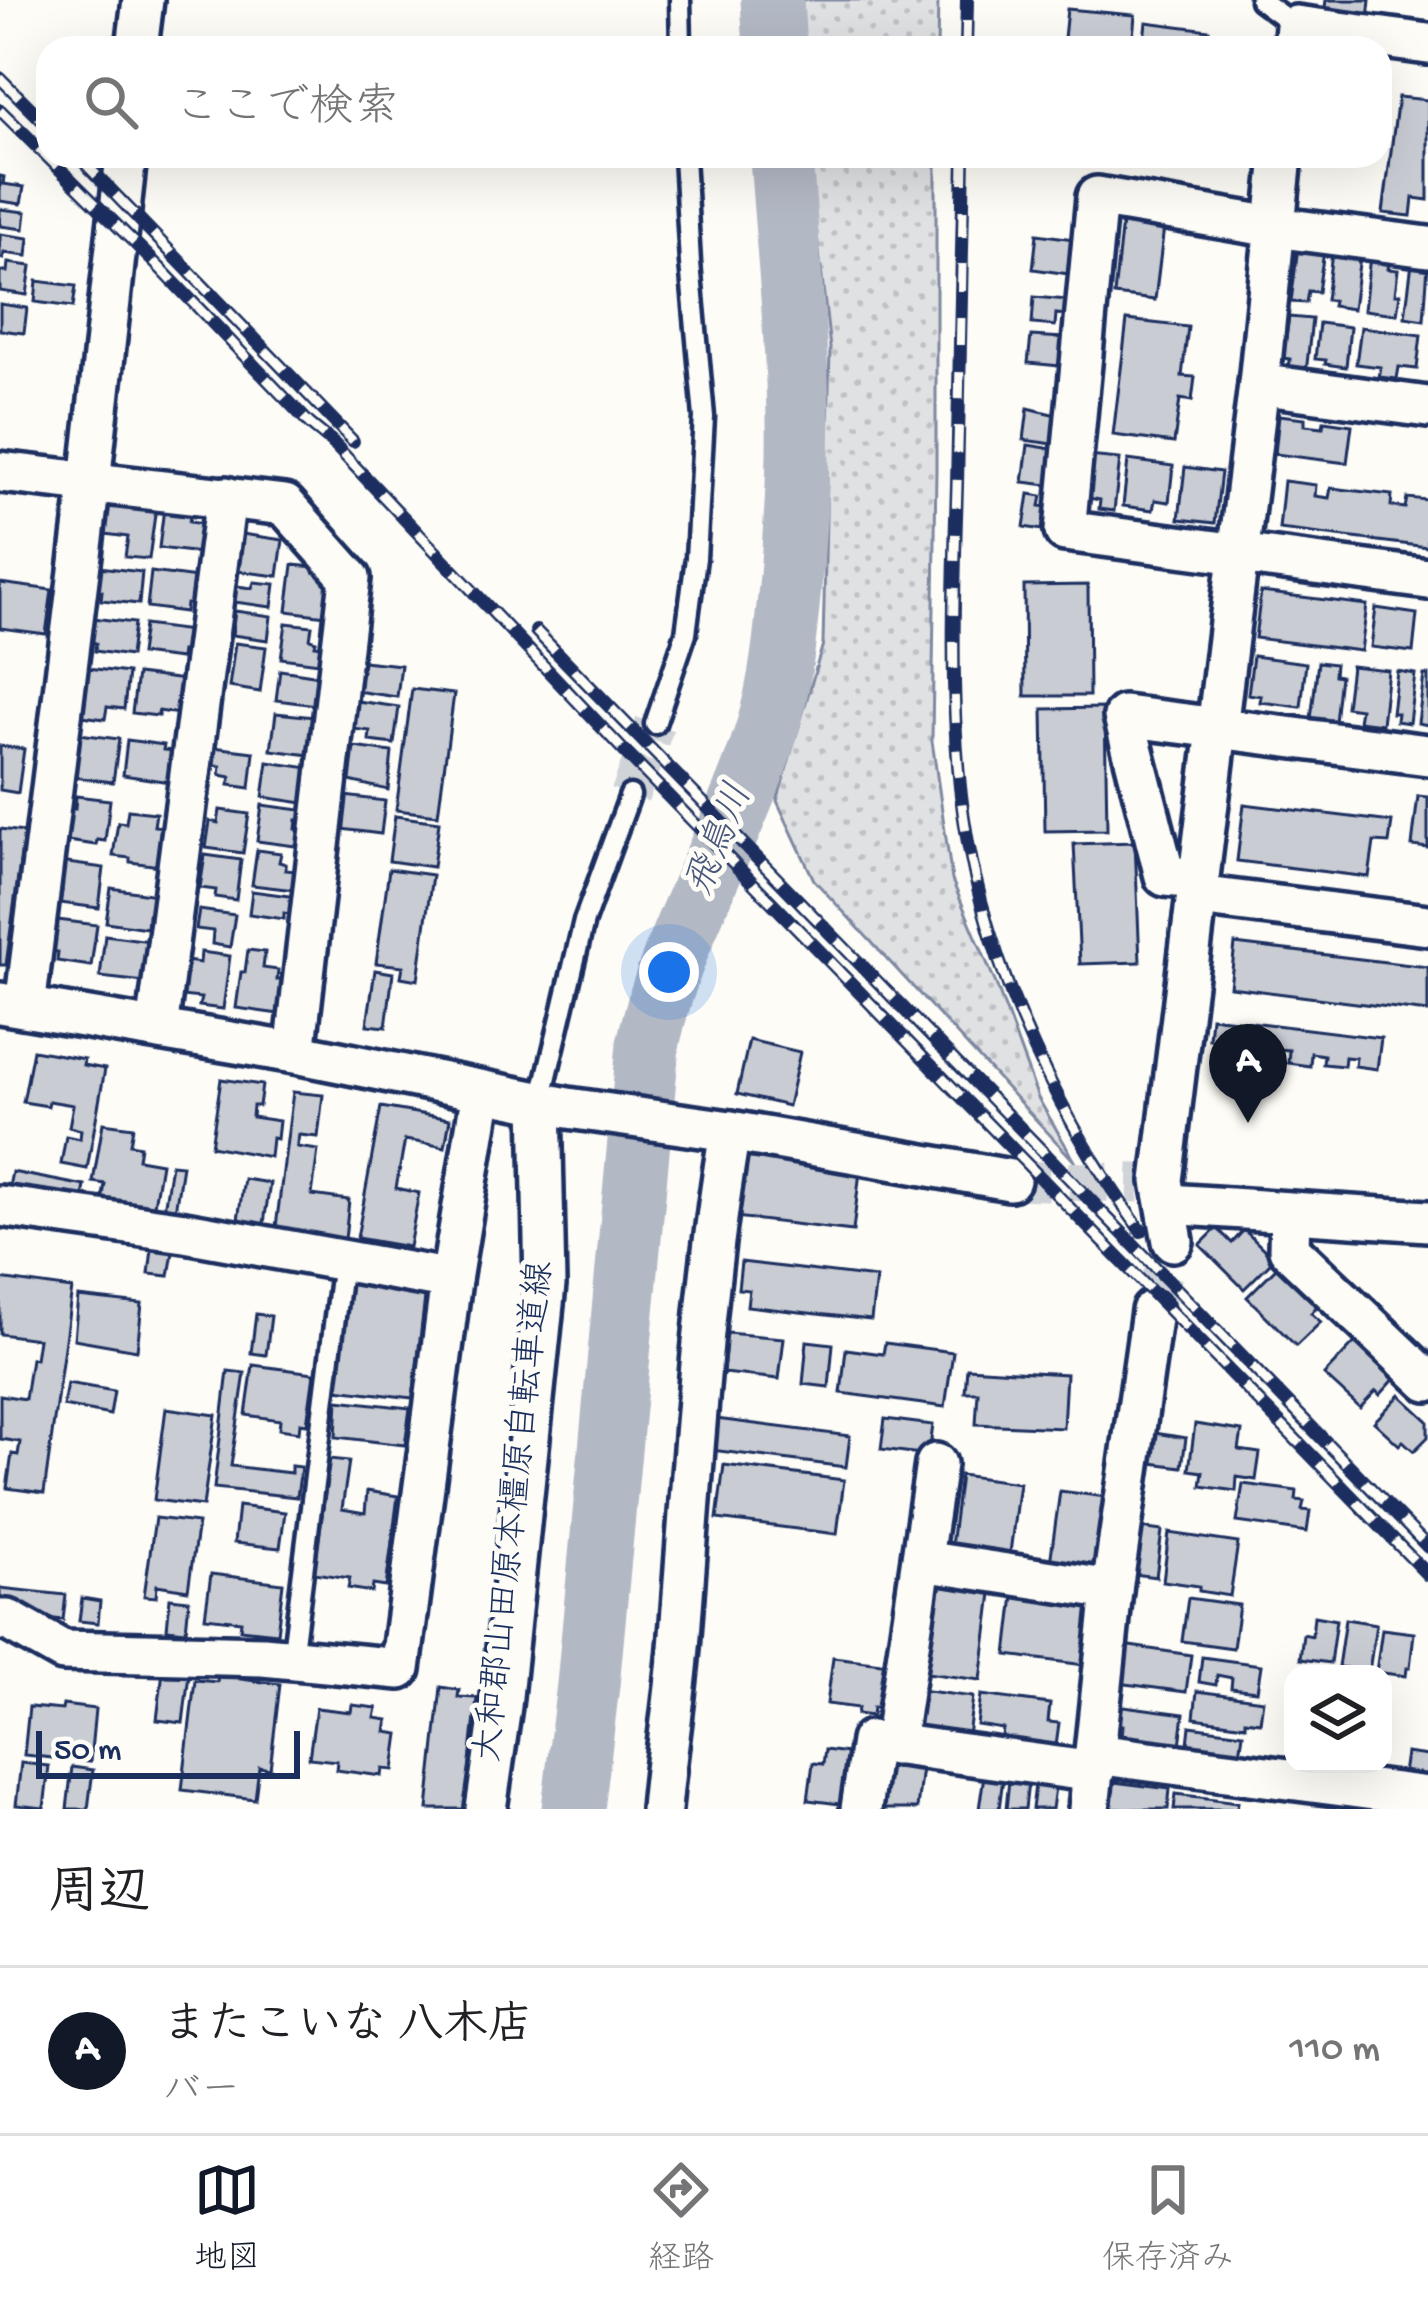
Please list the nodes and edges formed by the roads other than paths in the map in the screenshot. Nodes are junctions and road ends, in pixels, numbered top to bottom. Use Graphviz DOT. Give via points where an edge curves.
graph roads {
  1 [pos="142,0"];
  2 [pos="680,0"];
  3 [pos="1260,0"];
  4 [pos="1386,19"];
  5 [pos="138,36"];
  6 [pos="681,36"];
  7 [pos="1294,36"];
  8 [pos="1300,36"];
  9 [pos="1428,44"];
  10 [pos="125,168"];
  11 [pos="685,168"];
  12 [pos="1281,168"];
  13 [pos="1274,227"];
  14 [pos="1428,247"];
  15 [pos="1259,384"];
  16 [pos="1428,407"];
  17 [pos="0,472"];
  18 [pos="90,482"];
  19 [pos="226,497"];
  20 [pos="1237,555"];
  21 [pos="1428,579"];
  22 [pos="655,724"];
  23 [pos="1218,728"];
  24 [pos="1428,755"];
  25 [pos="630,795"];
  26 [pos="1198,887"];
  27 [pos="1428,925"];
  28 [pos="13,1005"];
  29 [pos="157,1029"];
  30 [pos="295,1053"];
  31 [pos="482,1090"];
  32 [pos="554,1104"];
  33 [pos="722,1130"];
  34 [pos="1010,1180"];
  35 [pos="0,1206"];
  36 [pos="1290,1214"];
  37 [pos="1428,1221"];
  38 [pos="342,1261"];
  39 [pos="451,1280"];
  40 [pos="1152,1311"];
  41 [pos="1428,1382"];
  42 [pos="936,1464"];
  43 [pos="922,1561"];
  44 [pos="1112,1590"];
  45 [pos="0,1620"];
  46 [pos="292,1659"];
  47 [pos="894,1745"];
  48 [pos="1093,1778"];
  49 [pos="1428,1797"];
  50 [pos="487,1809"];
  51 [pos="661,1809"];
  52 [pos="861,1809"];
  1 -- 5 [label="street"];
  2 -- 6 [label="lane"];
  3 -- 7 [label="lane"];
  4 -- 8 [label="street"];
  4 -- 9 [label="street"];
  10 -- 18 [label="street"];
  11 -- 22 [label="lane" via="704,417 686,633"];
  12 -- 13 [label="street"];
  13 -- 14 [label="street"];
  13 -- 15 [label="street"];
  13 -- 20 [label="street" via="1097,197 1065,531"];
  15 -- 16 [label="street"];
  15 -- 20 [label="street"];
  17 -- 18 [label="street"];
  18 -- 19 [label="street"];
  18 -- 28 [label="street"];
  19 -- 29 [label="street"];
  19 -- 30 [label="street" via="285,505 350,578"];
  20 -- 21 [label="street"];
  20 -- 23 [label="street"];
  23 -- 24 [label="street"];
  23 -- 26 [label="street"];
  23 -- 26 [label="street" via="1124,716 1165,876"];
  25 -- 32 [label="lane, 大和郡山田原本橿原自転車道線" via="584,921"];
  26 -- 27 [label="street"];
  26 -- 36 [label="street" via="1161,1202"];
  28 -- 29 [label="street"];
  29 -- 30 [label="street"];
  30 -- 31 [label="street"];
  31 -- 32 [label="street"];
  31 -- 39 [label="street"];
  32 -- 33 [label="street"];
  32 -- 50 [label="street, 大和郡山田原本橿原自転車道線" via="545,1285"];
  33 -- 34 [label="street"];
  33 -- 51 [label="street"];
  35 -- 38 [label="street"];
  36 -- 37 [label="street"];
  36 -- 41 [label="street" via="1288,1249"];
  38 -- 39 [label="street"];
  38 -- 46 [label="lane"];
  39 -- 46 [label="street" via="400,1669"];
  40 -- 44 [label="street"];
  42 -- 43 [label="street"];
  43 -- 44 [label="street"];
  43 -- 47 [label="street"];
  44 -- 48 [label="street"];
  45 -- 46 [label="street" via="63,1651"];
  47 -- 48 [label="street"];
  47 -- 52 [label="street" via="871,1742"];
  48 -- 49 [label="street"];
}
